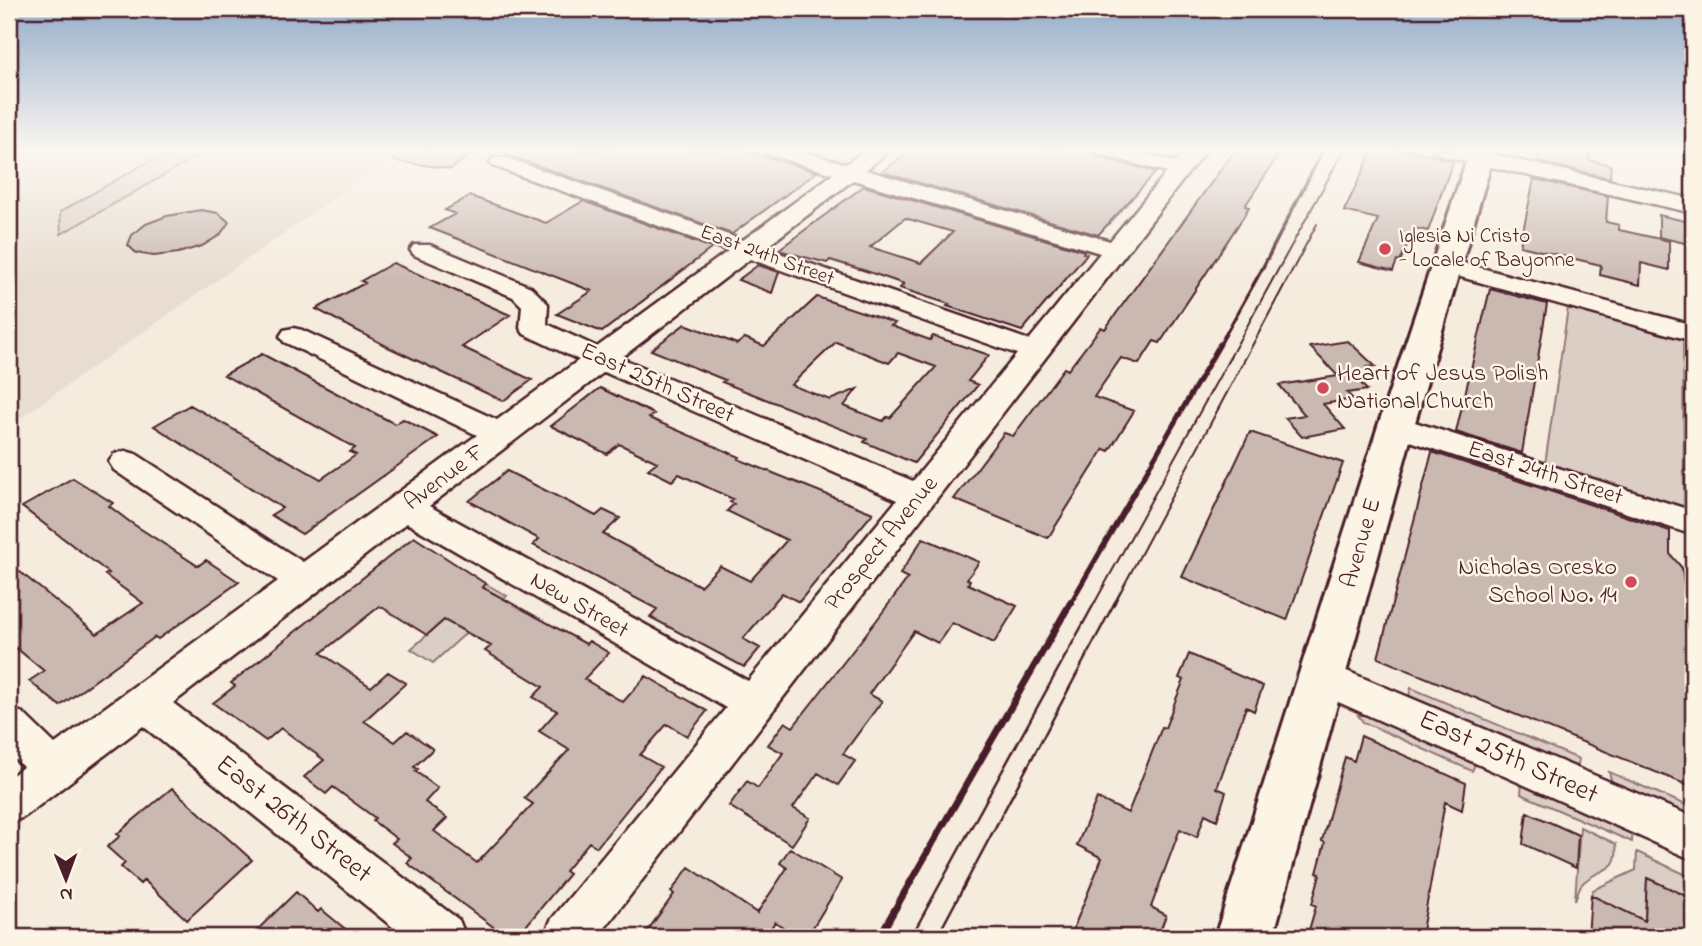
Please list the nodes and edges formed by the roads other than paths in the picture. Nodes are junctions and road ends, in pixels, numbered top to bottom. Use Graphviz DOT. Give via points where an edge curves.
graph roads {
  1 [pos="591,194"];
  2 [pos="823,194"];
  3 [pos="924,194"];
  4 [pos="1161,194"];
  5 [pos="1461,194"];
  6 [pos="1643,194"];
  7 [pos="1693,206"];
  8 [pos="422,250"];
  9 [pos="748,250"];
  10 [pos="1116,250"];
  11 [pos="1448,265"];
  12 [pos="1693,333"];
  13 [pos="293,336"];
  14 [pos="1034,351"];
  15 [pos="602,360"];
  16 [pos="1396,426"];
  17 [pos="502,435"];
  18 [pos="125,462"];
  19 [pos="921,497"];
  20 [pos="405,507"];
  21 [pos="1693,523"];
  22 [pos="306,582"];
  23 [pos="1322,677"];
  24 [pos="144,702"];
  25 [pos="753,704"];
  26 [pos="9,726"];
  27 [pos="54,770"];
  28 [pos="9,803"];
  29 [pos="1693,839"];
  30 [pos="442,937"];
  31 [pos="568,937"];
  32 [pos="1244,937"];
  1 -- 9 [label="street, East 24th Street"];
  2 -- 9 [label="street, Avenue F"];
  3 -- 10 [label="street"];
  4 -- 10 [label="street, Prospect Avenue"];
  5 -- 11 [label="main road, Avenue E"];
  6 -- 7 [label="street"];
  8 -- 15 [label="street, East 25th Street" via="522,292 536,304 533,328"];
  9 -- 14 [label="street, East 24th Street"];
  9 -- 15 [label="street, Avenue F"];
  10 -- 14 [label="street, Prospect Avenue"];
  11 -- 12 [label="street"];
  11 -- 16 [label="main road, Avenue E"];
  13 -- 17 [label="street"];
  14 -- 19 [label="street, Prospect Avenue"];
  15 -- 17 [label="street, Avenue F"];
  15 -- 19 [label="street, East 25th Street"];
  16 -- 21 [label="street, East 24th Street"];
  16 -- 23 [label="main road, Avenue E"];
  17 -- 20 [label="street, Avenue F"];
  18 -- 22 [label="street"];
  19 -- 25 [label="street, Prospect Avenue"];
  20 -- 22 [label="street, Avenue F"];
  20 -- 25 [label="street, New Street"];
  22 -- 24 [label="street, Avenue F"];
  23 -- 29 [label="street, East 25th Street"];
  23 -- 32 [label="main road, Avenue E"];
  24 -- 27 [label="street, Avenue F"];
  24 -- 30 [label="street, East 26th Street"];
  25 -- 31 [label="street, Prospect Avenue"];
  26 -- 27 [label="street"];
  27 -- 28 [label="street, Avenue F"];
}
